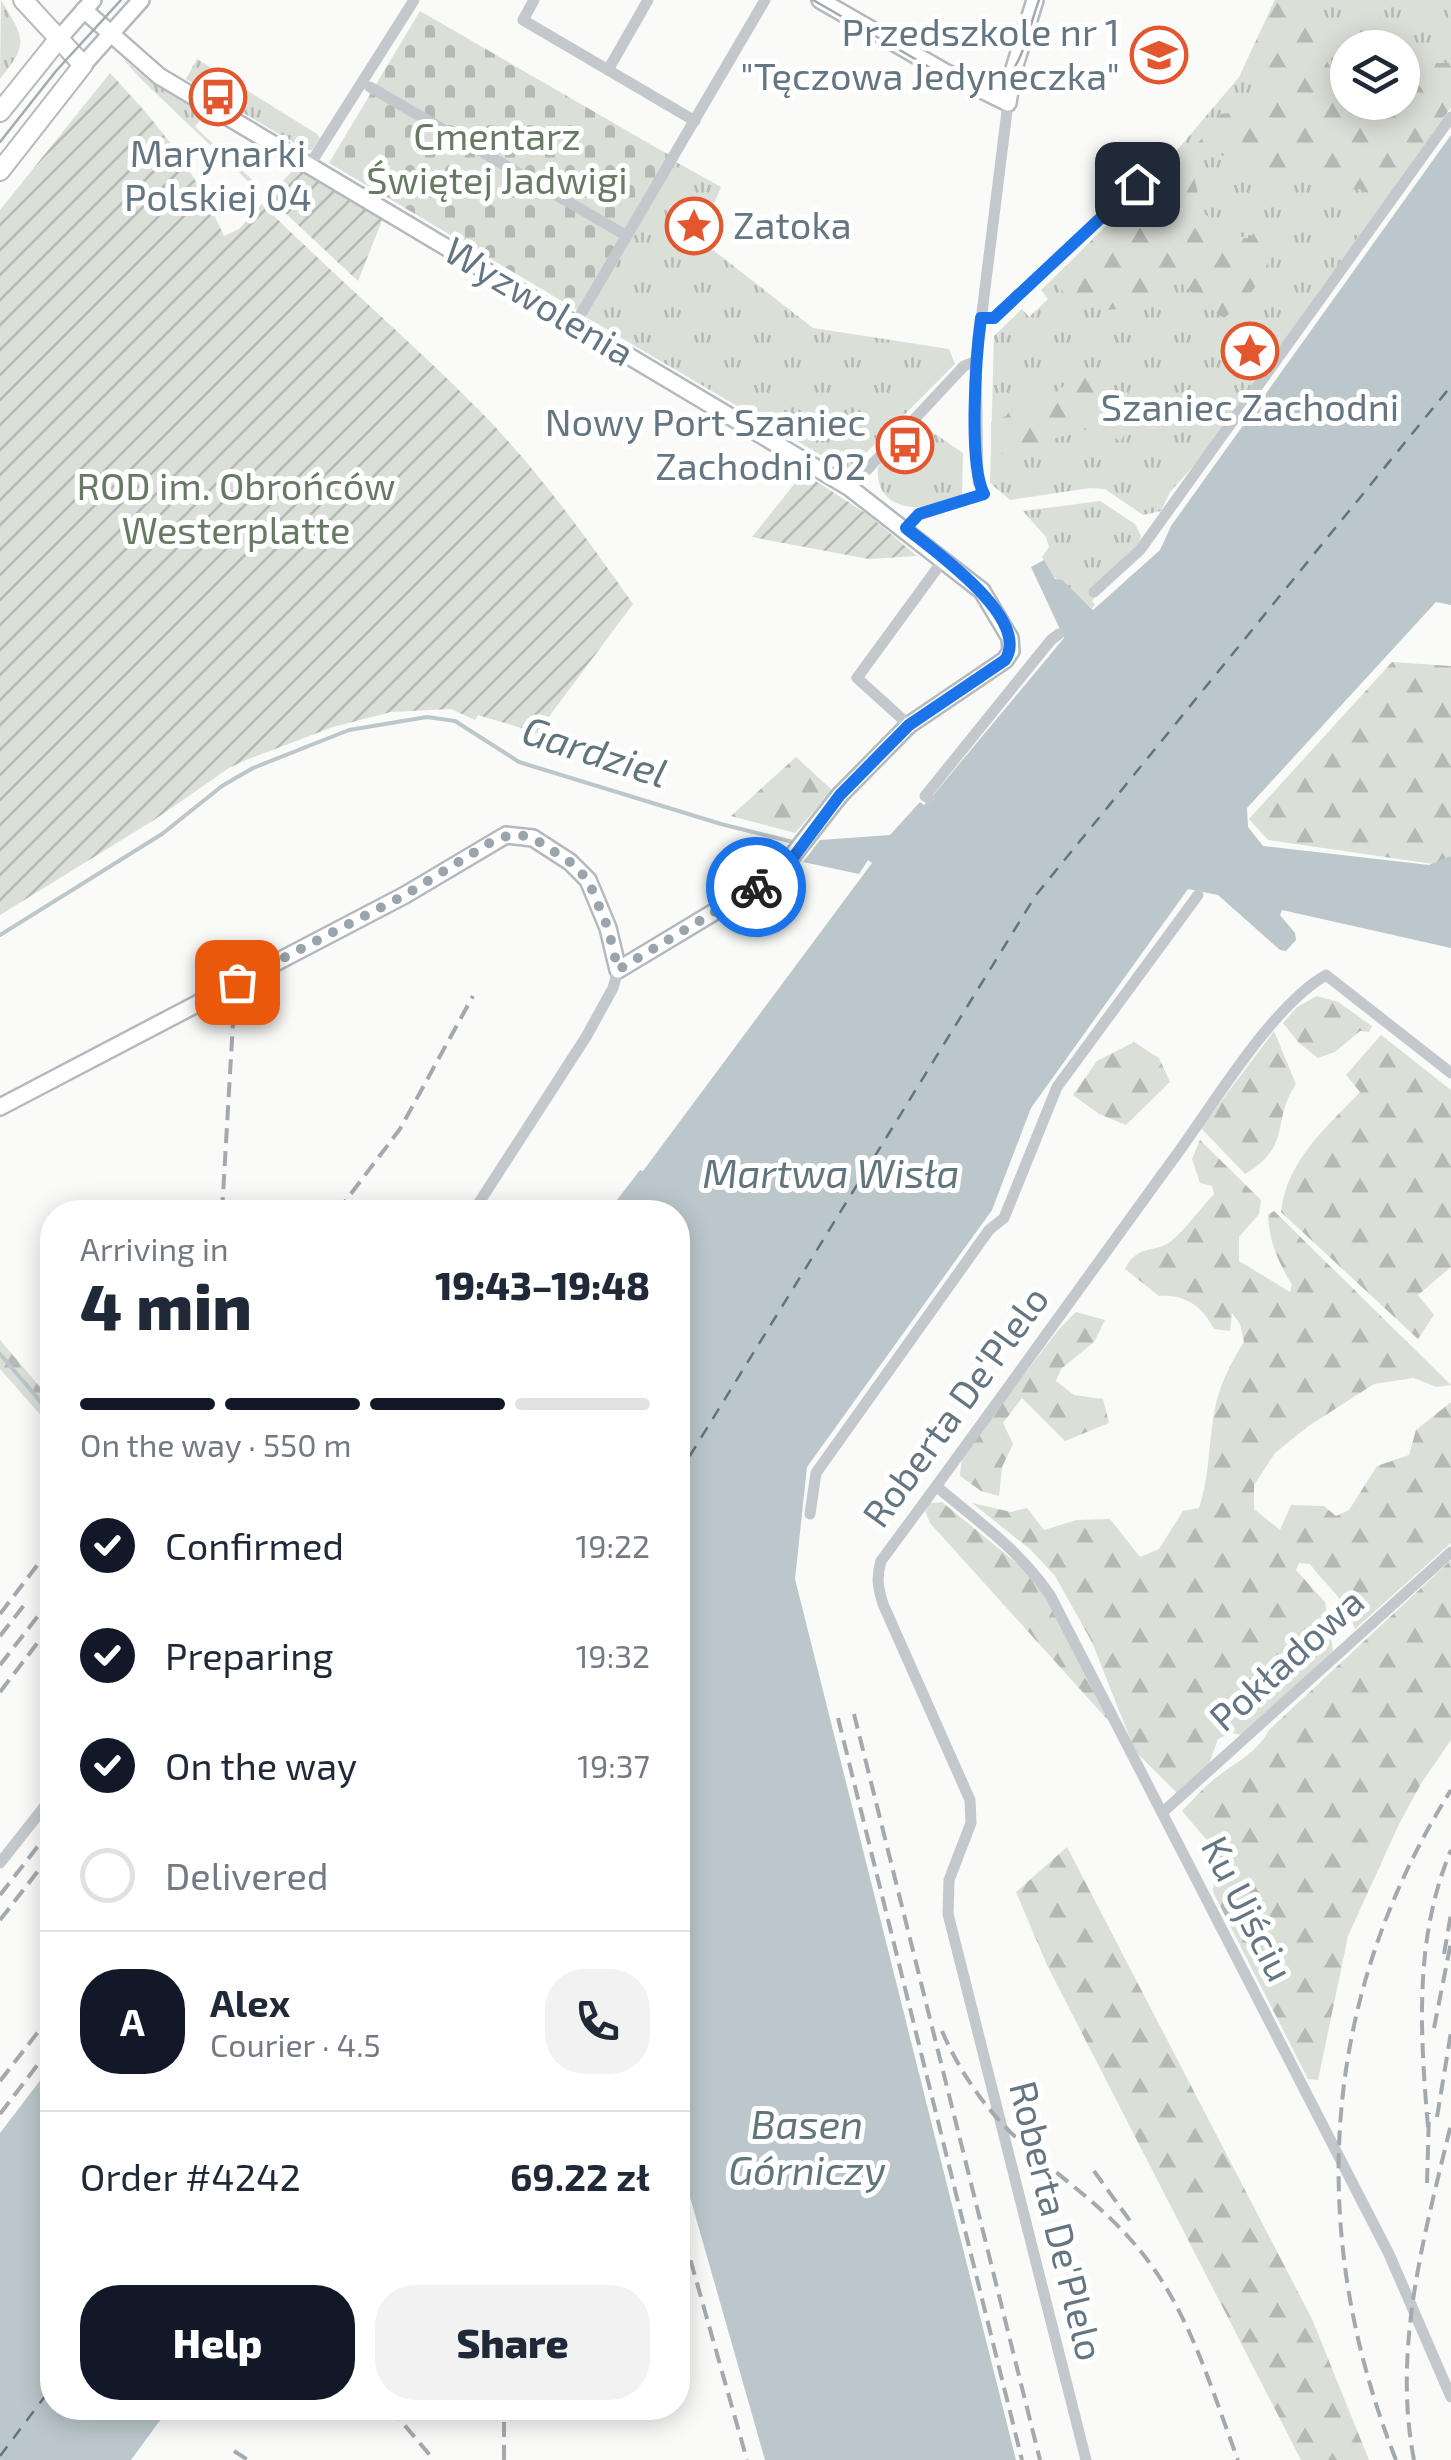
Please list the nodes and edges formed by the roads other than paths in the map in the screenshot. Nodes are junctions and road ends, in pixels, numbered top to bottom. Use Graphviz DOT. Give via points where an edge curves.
graph roads {
  1 [pos="23,0"];
  2 [pos="141,0"];
  3 [pos="414,0"];
  4 [pos="534,0"];
  5 [pos="648,0"];
  6 [pos="765,0"];
  7 [pos="820,0"];
  8 [pos="1035,0"];
  9 [pos="89,5"];
  10 [pos="110,34"];
  11 [pos="58,40"];
  12 [pos="83,66"];
  13 [pos="608,70"];
  14 [pos="370,88"];
  15 [pos="1008,103"];
  16 [pos="0,112"];
  17 [pos="1451,118"];
  18 [pos="694,121"];
  19 [pos="309,166"];
  20 [pos="0,171"];
  21 [pos="1137,184"];
  22 [pos="627,236"];
  23 [pos="981,318"];
  24 [pos="575,324"];
  25 [pos="976,361"];
  26 [pos="850,488"];
  27 [pos="906,528"];
  28 [pos="944,559"];
  29 [pos="1094,592"];
  30 [pos="1059,634"];
  31 [pos="909,725"];
  32 [pos="930,799"];
  33 [pos="1198,895"];
  34 [pos="618,970"];
  35 [pos="1451,1073"];
  36 [pos="0,1107"];
  37 [pos="481,1200"];
  38 [pos="936,1486"];
  39 [pos="810,1514"];
  40 [pos="1451,1552"];
  41 [pos="40,1812"];
  42 [pos="1163,1812"];
  43 [pos="0,1863"];
  44 [pos="1451,2397"];
  45 [pos="1086,2460"];
  1 -- 11 [label="main road"];
  2 -- 10 [label="street"];
  3 -- 19 [label="street"];
  4 -- 13 [label="street" via="523,20"];
  5 -- 13 [label="street"];
  6 -- 18 [label="street"];
  7 -- 15 [label="street"];
  8 -- 15 [label="street"];
  9 -- 10 [label="street, Wyzwolenia"];
  9 -- 11 [label="street"];
  10 -- 12 [label="street"];
  10 -- 19 [label="street, Wyzwolenia" via="144,67"];
  11 -- 12 [label="main road"];
  11 -- 16 [label="main road"];
  12 -- 20 [label="main road"];
  13 -- 18 [label="street"];
  14 -- 22 [label="street"];
  15 -- 23 [label="street"];
  17 -- 29 [label="street" via="1140,550"];
  18 -- 22 [label="street"];
  19 -- 24 [label="street, Wyzwolenia"];
  21 -- 23 [label="street" via="994,318"];
  22 -- 24 [label="street"];
  23 -- 25 [label="street"];
  24 -- 26 [label="street, Wyzwolenia"];
  25 -- 26 [label="street"];
  25 -- 27 [label="street" via="978,482 984,494 919,514"];
  26 -- 27 [label="street, Wyzwolenia"];
  27 -- 28 [label="street, Wyzwolenia"];
  28 -- 31 [label="street" via="857,678"];
  28 -- 31 [label="street, Wyzwolenia" via="982,590 1011,650"];
  30 -- 32 [label="street"];
  31 -- 34 [label="street" via="840,795 792,859"];
  33 -- 39 [label="street" via="1057,1087 1004,1218 816,1473"];
  34 -- 36 [label="street" via="588,880 533,838 516,834"];
  34 -- 37 [label="street" via="586,1037"];
  35 -- 38 [label="street, Roberta De'Plelo" via="1326,975 1307,986"];
  38 -- 42 [label="street, Ku Ujściu" via="1006,1542 1039,1580"];
  38 -- 45 [label="street, Roberta De'Plelo" via="881,1560 877,1586 970,1800 970,1823 949,1880 948,1914"];
  40 -- 42 [label="street, Pokładowa"];
  41 -- 43 [label="street"];
  42 -- 44 [label="street, Ku Ujściu" via="1389,2254"];
}
